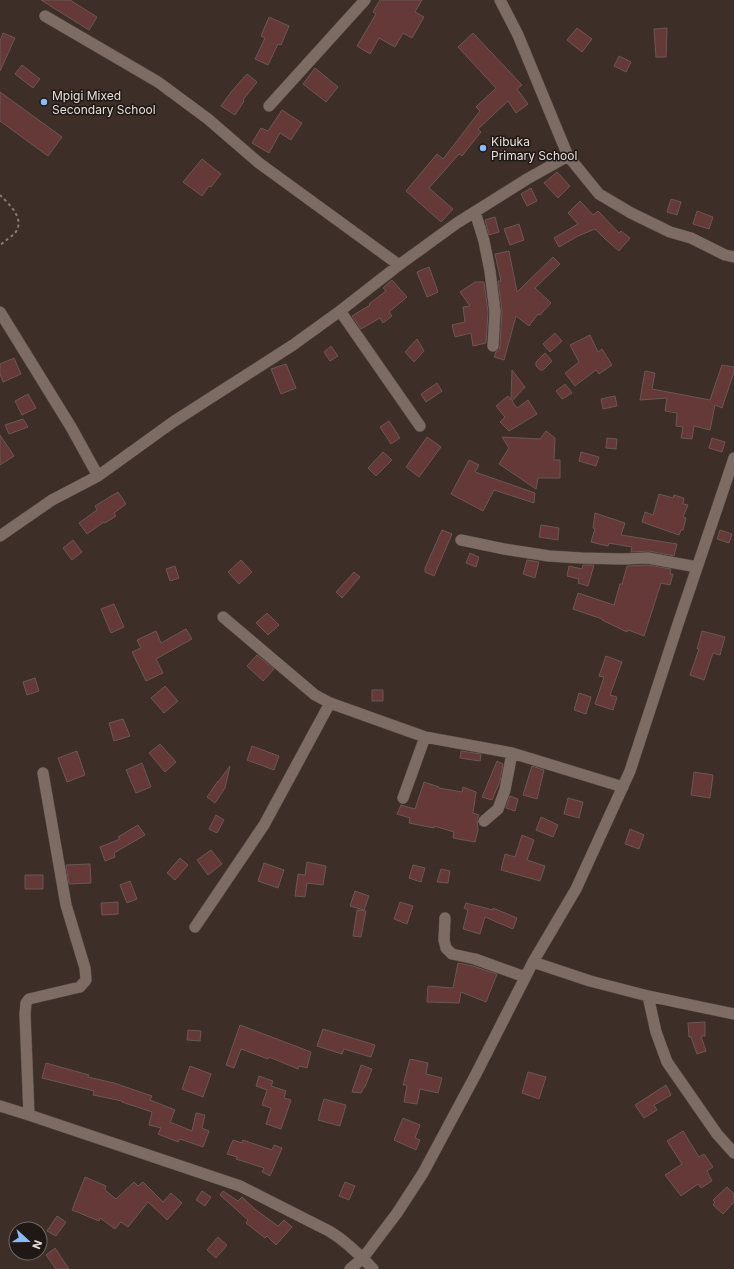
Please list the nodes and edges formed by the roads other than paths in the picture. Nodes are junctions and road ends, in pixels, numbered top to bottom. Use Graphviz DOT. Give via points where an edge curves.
graph roads {
  1 [pos="365,0"];
  2 [pos="500,0"];
  3 [pos="45,16"];
  4 [pos="269,106"];
  5 [pos="568,156"];
  6 [pos="475,212"];
  7 [pos="734,257"];
  8 [pos="399,265"];
  9 [pos="340,311"];
  10 [pos="0,312"];
  11 [pos="493,346"];
  12 [pos="420,426"];
  13 [pos="734,458"];
  14 [pos="98,476"];
  15 [pos="0,536"];
  16 [pos="461,540"];
  17 [pos="697,567"];
  18 [pos="223,617"];
  19 [pos="330,703"];
  20 [pos="425,737"];
  21 [pos="512,753"];
  22 [pos="43,773"];
  23 [pos="623,787"];
  24 [pos="403,798"];
  25 [pos="484,821"];
  26 [pos="446,918"];
  27 [pos="195,928"];
  28 [pos="533,962"];
  29 [pos="525,977"];
  30 [pos="648,996"];
  31 [pos="734,1014"];
  32 [pos="0,1106"];
  33 [pos="29,1115"];
  34 [pos="734,1153"];
  35 [pos="363,1258"];
  36 [pos="350,1269"];
  37 [pos="373,1269"];
  1 -- 4 [label="street"];
  2 -- 5 [label="street" via="518,35"];
  3 -- 8 [label="street" via="158,82 208,119 259,163"];
  5 -- 6 [label="street"];
  5 -- 7 [label="street" via="599,194 620,208 670,232 691,238"];
  6 -- 8 [label="street"];
  6 -- 11 [label="street" via="490,271 495,312"];
  8 -- 9 [label="street"];
  9 -- 12 [label="street"];
  9 -- 14 [label="street" via="293,345 173,422"];
  10 -- 14 [label="street"];
  13 -- 17 [label="street"];
  14 -- 15 [label="street" via="52,500"];
  16 -- 17 [label="street" via="549,556 648,558"];
  17 -- 23 [label="street"];
  18 -- 19 [label="street" via="315,695"];
  19 -- 20 [label="street"];
  19 -- 27 [label="street" via="264,826"];
  20 -- 21 [label="street"];
  20 -- 24 [label="street"];
  21 -- 23 [label="street"];
  21 -- 25 [label="street" via="505,790 498,809"];
  22 -- 33 [label="street" via="66,905 85,968 86,980 80,987 29,999 26,1003 24,1014"];
  23 -- 28 [label="street" via="576,889"];
  26 -- 29 [label="street" via="444,940 446,948 452,954 476,959"];
  28 -- 29 [label="street"];
  28 -- 30 [label="street" via="590,981"];
  29 -- 35 [label="street" via="423,1173"];
  30 -- 31 [label="street"];
  30 -- 34 [label="street" via="656,1032 667,1062 717,1134"];
  32 -- 33 [label="street"];
  33 -- 35 [label="street" via="240,1186 329,1231"];
  35 -- 36 [label="street"];
  35 -- 37 [label="street"];
}
